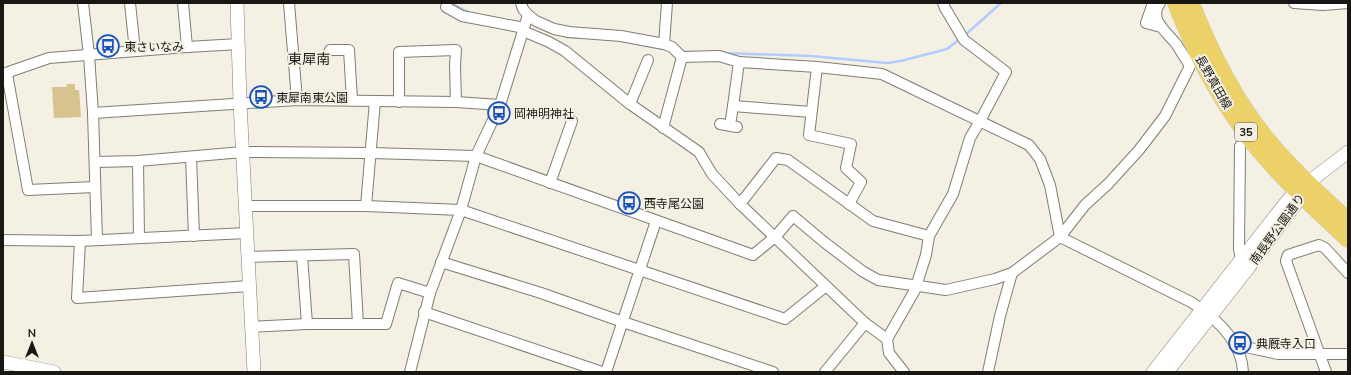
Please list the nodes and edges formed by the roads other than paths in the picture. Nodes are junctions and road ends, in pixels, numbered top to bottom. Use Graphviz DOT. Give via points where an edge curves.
graph roads {
  1 [pos="83,3"];
  2 [pos="130,3"];
  3 [pos="183,3"];
  4 [pos="237,3"];
  5 [pos="290,3"];
  6 [pos="521,3"];
  7 [pos="667,3"];
  8 [pos="944,3"];
  9 [pos="1176,3"];
  10 [pos="1190,3"];
  11 [pos="1294,3"];
  12 [pos="1348,3"];
  13 [pos="1155,5"];
  14 [pos="446,7"];
  15 [pos="528,15"];
  16 [pos="523,30"];
  17 [pos="239,44"];
  18 [pos="664,44"];
  19 [pos="187,47"];
  20 [pos="330,50"];
  21 [pos="134,51"];
  22 [pos="89,55"];
  23 [pos="682,57"];
  24 [pos="648,60"];
  25 [pos="739,62"];
  26 [pos="817,67"];
  27 [pos="5,74"];
  28 [pos="297,100"];
  29 [pos="352,100"];
  30 [pos="375,101"];
  31 [pos="399,102"];
  32 [pos="456,102"];
  33 [pos="240,103"];
  34 [pos="630,104"];
  35 [pos="500,105"];
  36 [pos="733,106"];
  37 [pos="93,112"];
  38 [pos="811,112"];
  39 [pos="572,121"];
  40 [pos="980,121"];
  41 [pos="729,125"];
  42 [pos="664,128"];
  43 [pos="1240,146"];
  44 [pos="243,152"];
  45 [pos="1348,152"];
  46 [pos="371,154"];
  47 [pos="476,156"];
  48 [pos="191,157"];
  49 [pos="138,161"];
  50 [pos="95,162"];
  51 [pos="550,183"];
  52 [pos="96,187"];
  53 [pos="1303,190"];
  54 [pos="740,204"];
  55 [pos="849,204"];
  56 [pos="245,206"];
  57 [pos="366,206"];
  58 [pos="461,210"];
  59 [pos="656,221"];
  60 [pos="1348,221"];
  61 [pos="247,233"];
  62 [pos="194,236"];
  63 [pos="929,236"];
  64 [pos="775,237"];
  65 [pos="1060,237"];
  66 [pos="140,238"];
  67 [pos="1348,239"];
  68 [pos="3,240"];
  69 [pos="97,240"];
  70 [pos="80,241"];
  71 [pos="302,256"];
  72 [pos="248,257"];
  73 [pos="1242,259"];
  74 [pos="441,262"];
  75 [pos="639,270"];
  76 [pos="1348,272"];
  77 [pos="1012,273"];
  78 [pos="249,286"];
  79 [pos="826,286"];
  80 [pos="917,286"];
  81 [pos="430,293"];
  82 [pos="424,312"];
  83 [pos="1206,313"];
  84 [pos="623,322"];
  85 [pos="866,323"];
  86 [pos="307,324"];
  87 [pos="358,324"];
  88 [pos="251,327"];
  89 [pos="887,339"];
  90 [pos="1236,345"];
  91 [pos="1320,354"];
  92 [pos="1348,354"];
  93 [pos="3,362"];
  94 [pos="54,372"];
  95 [pos="254,372"];
  96 [pos="410,372"];
  97 [pos="602,372"];
  98 [pos="606,372"];
  99 [pos="773,372"];
  100 [pos="825,372"];
  101 [pos="904,372"];
  102 [pos="988,372"];
  103 [pos="1153,372"];
  104 [pos="1167,372"];
  105 [pos="1243,372"];
  106 [pos="1326,372"];
  1 -- 22 [label="street"];
  2 -- 21 [label="street"];
  3 -- 19 [label="street"];
  4 -- 17 [label="street"];
  5 -- 28 [label="street"];
  6 -- 15 [label="street"];
  7 -- 18 [label="street"];
  8 -- 40 [label="street" via="963,38 1006,72"];
  9 -- 53 [label="main road, 長野真田線 / 35" via="1199,57 1242,127 1257,146"];
  10 -- 53 [label="main road, 長野真田線 / 35" via="1235,94"];
  11 -- 12 [label="street"];
  13 -- 65 [label="street" via="1161,27 1190,66 1160,122 1108,184 1085,205"];
  14 -- 16 [label="street" via="462,16 519,27"];
  15 -- 16 [label="street"];
  15 -- 18 [label="street" via="554,29 591,35 621,36"];
  16 -- 34 [label="street" via="565,51"];
  16 -- 35 [label="street"];
  17 -- 19 [label="street"];
  17 -- 33 [label="street"];
  18 -- 23 [label="street"];
  19 -- 21 [label="street"];
  20 -- 29 [label="street" via="349,50"];
  21 -- 22 [label="street"];
  22 -- 27 [label="street" via="49,58"];
  22 -- 37 [label="street"];
  23 -- 25 [label="street" via="719,56"];
  23 -- 42 [label="street"];
  24 -- 34 [label="street"];
  25 -- 26 [label="street"];
  25 -- 36 [label="street"];
  26 -- 38 [label="street"];
  26 -- 40 [label="street" via="882,74"];
  27 -- 52 [label="street" via="28,190"];
  28 -- 29 [label="street"];
  28 -- 33 [label="street"];
  29 -- 30 [label="street"];
  30 -- 31 [label="street"];
  30 -- 46 [label="street"];
  31 -- 32 [label="street"];
  31 -- 32 [label="street" via="399,52 456,50"];
  32 -- 35 [label="street"];
  33 -- 37 [label="street"];
  33 -- 44 [label="street"];
  34 -- 42 [label="street"];
  35 -- 47 [label="street"];
  36 -- 38 [label="street"];
  36 -- 41 [label="street"];
  37 -- 50 [label="street"];
  38 -- 55 [label="street" via="809,135 851,144 846,168 861,182"];
  39 -- 51 [label="street"];
  40 -- 63 [label="street" via="970,138 953,194"];
  40 -- 65 [label="street" via="1029,145 1040,159 1050,185"];
  42 -- 54 [label="street" via="699,152 712,174"];
  43 -- 73 [label="street" via="1239,249"];
  44 -- 46 [label="street"];
  44 -- 48 [label="street"];
  44 -- 56 [label="street"];
  45 -- 53 [label="street"];
  46 -- 47 [label="street"];
  46 -- 57 [label="street"];
  47 -- 51 [label="street"];
  47 -- 58 [label="street"];
  48 -- 49 [label="street"];
  48 -- 62 [label="street"];
  49 -- 50 [label="street"];
  49 -- 66 [label="street"];
  50 -- 52 [label="street"];
  51 -- 59 [label="street"];
  52 -- 69 [label="street"];
  53 -- 60 [label="main road, 長野真田線 / 35"];
  53 -- 67 [label="main road, 長野真田線 / 35"];
  53 -- 73 [label="street, 南長野公園通り" via="1284,206"];
  53 -- 83 [label="street, 南長野公園通り" via="1249,267"];
  54 -- 55 [label="street" via="776,158 788,160"];
  54 -- 64 [label="street"];
  55 -- 63 [label="street" via="873,220"];
  56 -- 57 [label="street"];
  56 -- 61 [label="street"];
  57 -- 58 [label="street"];
  58 -- 74 [label="street"];
  58 -- 75 [label="street"];
  59 -- 64 [label="street" via="753,255"];
  59 -- 75 [label="street"];
  61 -- 62 [label="street"];
  61 -- 72 [label="street"];
  62 -- 66 [label="street"];
  63 -- 80 [label="street"];
  64 -- 79 [label="street"];
  64 -- 80 [label="street" via="793,216 862,271 878,280"];
  65 -- 77 [label="street"];
  65 -- 83 [label="street" via="1191,302"];
  66 -- 69 [label="street"];
  68 -- 70 [label="street"];
  69 -- 70 [label="street"];
  70 -- 78 [label="street" via="77,298"];
  71 -- 72 [label="street"];
  71 -- 86 [label="street"];
  71 -- 87 [label="street" via="354,254"];
  72 -- 78 [label="street"];
  73 -- 83 [label="street, 南長野公園通り"];
  74 -- 81 [label="street"];
  74 -- 84 [label="street"];
  75 -- 79 [label="street" via="785,319"];
  75 -- 84 [label="street"];
  76 -- 91 [label="street" via="1319,245 1288,255 1286,261"];
  77 -- 80 [label="street" via="946,290"];
  77 -- 102 [label="street"];
  78 -- 88 [label="street"];
  79 -- 85 [label="street"];
  80 -- 89 [label="street"];
  81 -- 82 [label="street"];
  81 -- 87 [label="street" via="398,283 386,324"];
  82 -- 96 [label="street"];
  82 -- 97 [label="street"];
  83 -- 90 [label="street"];
  83 -- 103 [label="street, 南長野公園通り"];
  83 -- 104 [label="street, 南長野公園通り"];
  84 -- 98 [label="street"];
  84 -- 99 [label="street"];
  85 -- 89 [label="street"];
  85 -- 100 [label="street"];
  86 -- 87 [label="street"];
  86 -- 88 [label="street"];
  88 -- 95 [label="street"];
  89 -- 101 [label="street" via="888,352"];
  90 -- 91 [label="street" via="1278,354"];
  90 -- 105 [label="street"];
  91 -- 92 [label="street"];
  91 -- 106 [label="street"];
  93 -- 94 [label="street"];
}
